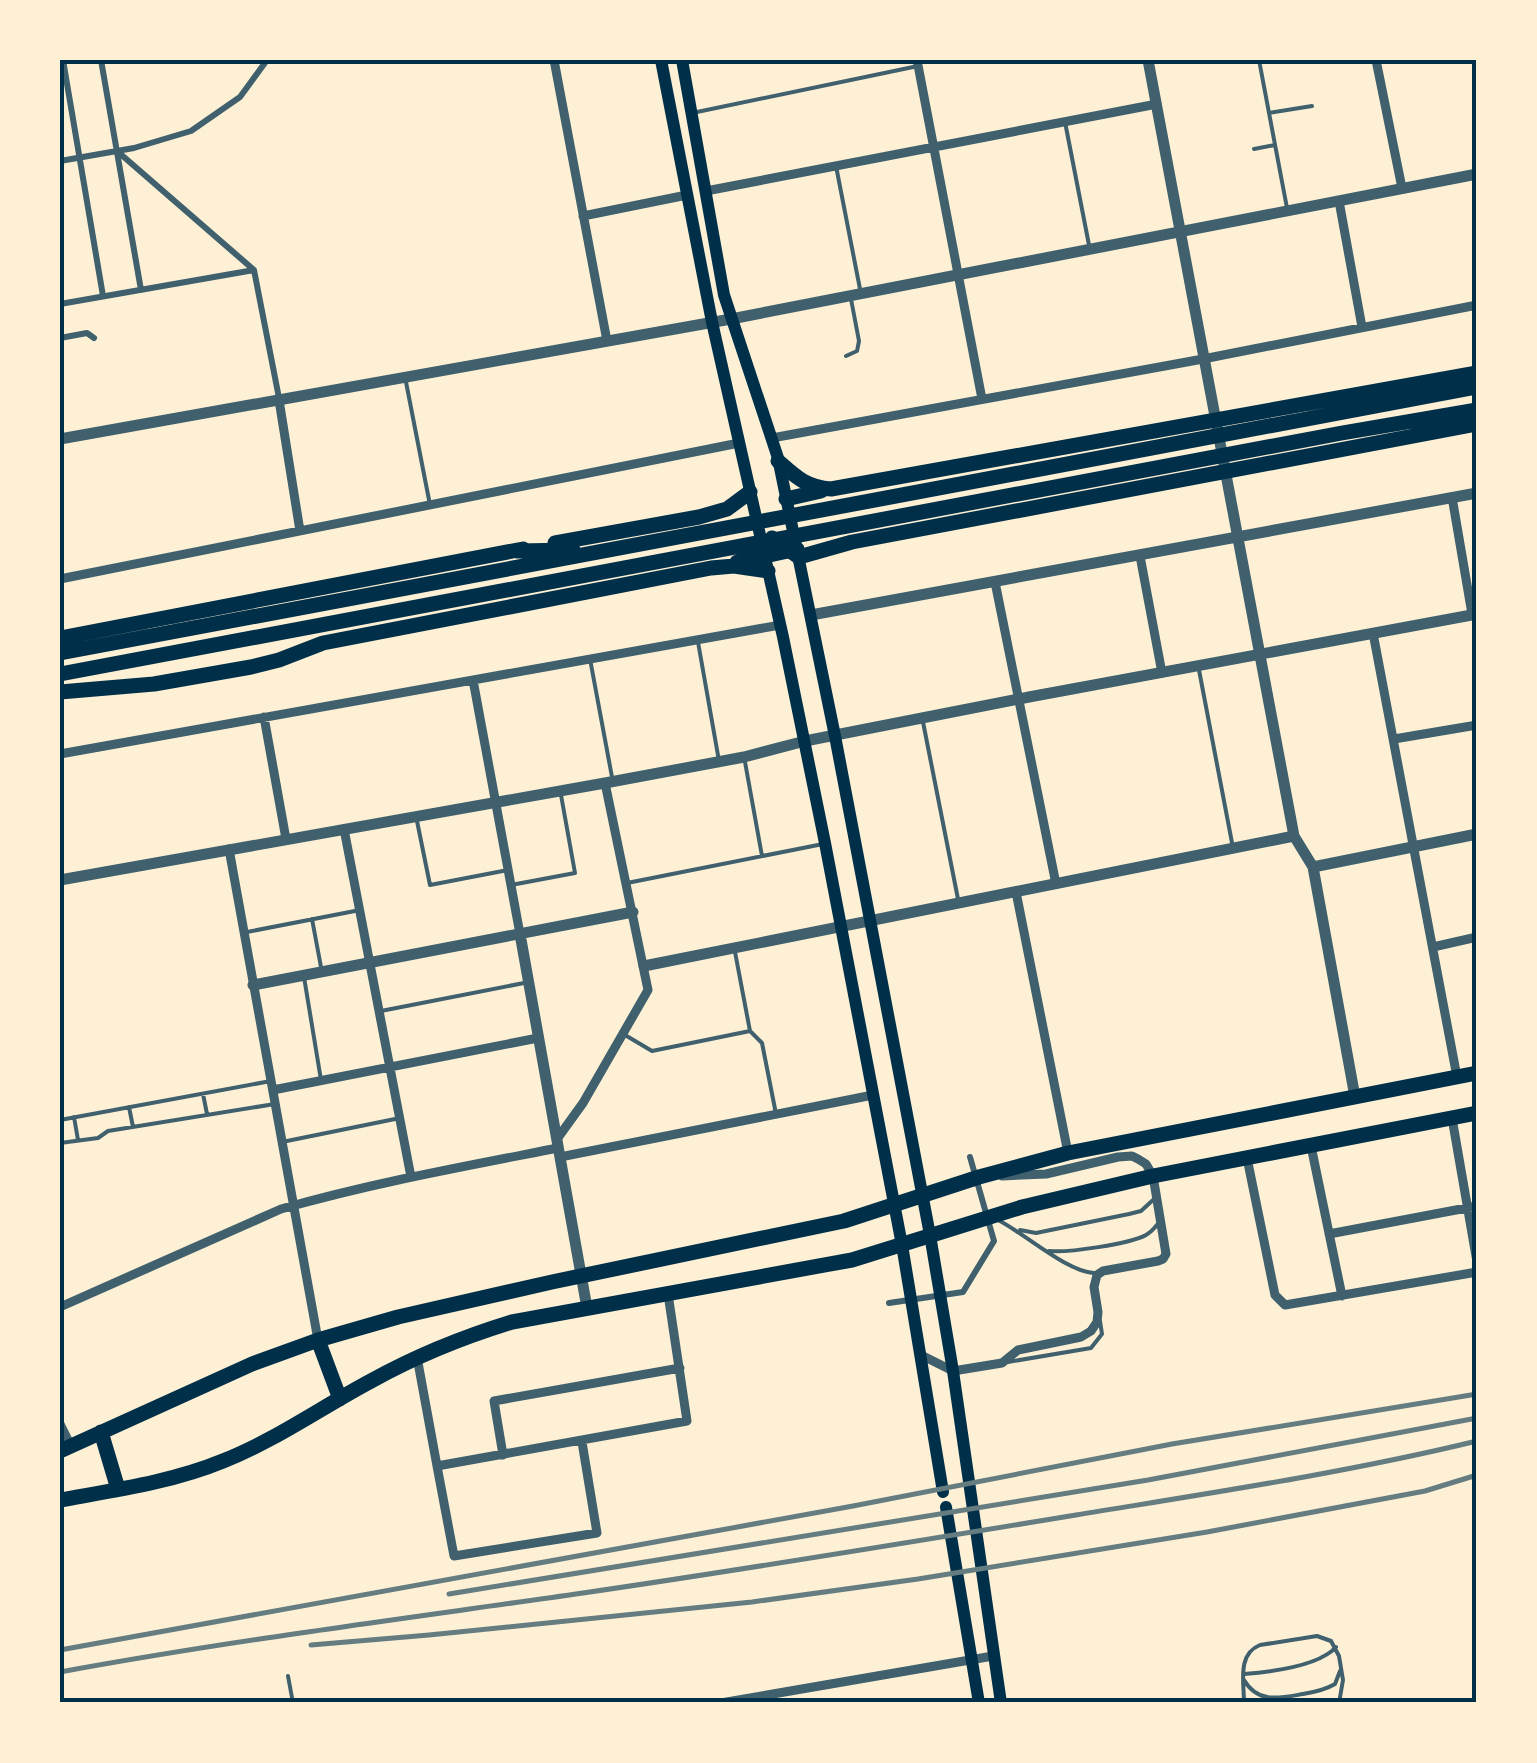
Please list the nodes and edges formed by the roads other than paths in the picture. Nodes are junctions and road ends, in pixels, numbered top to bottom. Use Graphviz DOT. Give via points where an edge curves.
graph roads {
  1 [pos="63,60"];
  2 [pos="102,60"];
  3 [pos="267,60"];
  4 [pos="554,60"];
  5 [pos="661,60"];
  6 [pos="682,60"];
  7 [pos="1148,60"];
  8 [pos="1267,60"];
  9 [pos="1376,60"];
  10 [pos="1259,61"];
  11 [pos="918,63"];
  12 [pos="1156,104"];
  13 [pos="1312,106"];
  14 [pos="692,112"];
  15 [pos="1269,113"];
  16 [pos="1065,122"];
  17 [pos="1275,144"];
  18 [pos="934,147"];
  19 [pos="1254,149"];
  20 [pos="117,151"];
  21 [pos="80,158"];
  22 [pos="60,161"];
  23 [pos="836,166"];
  24 [pos="1477,174"];
  25 [pos="1402,188"];
  26 [pos="706,191"];
  27 [pos="687,195"];
  28 [pos="1339,201"];
  29 [pos="1287,210"];
  30 [pos="583,216"];
  31 [pos="1181,230"];
  32 [pos="1090,248"];
  33 [pos="254,270"];
  34 [pos="958,273"];
  35 [pos="141,290"];
  36 [pos="855,294"];
  37 [pos="103,296"];
  38 [pos="60,304"];
  39 [pos="1477,305"];
  40 [pos="731,319"];
  41 [pos="712,322"];
  42 [pos="1362,327"];
  43 [pos="60,338"];
  44 [pos="94,338"];
  45 [pos="607,341"];
  46 [pos="846,356"];
  47 [pos="1203,359"];
  48 [pos="1477,373"];
  49 [pos="405,377"];
  50 [pos="1477,387"];
  51 [pos="982,399"];
  52 [pos="280,400"];
  53 [pos="1477,410"];
  54 [pos="1477,424"];
  55 [pos="772,438"];
  56 [pos="60,439"];
  57 [pos="740,443"];
  58 [pos="778,461"];
  59 [pos="831,489"];
  60 [pos="750,492"];
  61 [pos="1477,492"];
  62 [pos="1452,497"];
  63 [pos="786,499"];
  64 [pos="430,505"];
  65 [pos="300,531"];
  66 [pos="759,532"];
  67 [pos="1238,538"];
  68 [pos="516,550"];
  69 [pos="796,552"];
  70 [pos="1140,556"];
  71 [pos="766,564"];
  72 [pos="60,579"];
  73 [pos="996,582"];
  74 [pos="1474,614"];
  75 [pos="811,615"];
  76 [pos="780,625"];
  77 [pos="1372,632"];
  78 [pos="60,638"];
  79 [pos="697,640"];
  80 [pos="60,653"];
  81 [pos="1260,654"];
  82 [pos="590,659"];
  83 [pos="1198,666"];
  84 [pos="1162,673"];
  85 [pos="60,674"];
  86 [pos="474,680"];
  87 [pos="60,692"];
  88 [pos="1018,699"];
  89 [pos="264,718"];
  90 [pos="922,718"];
  91 [pos="1477,725"];
  92 [pos="835,736"];
  93 [pos="1394,739"];
  94 [pos="805,742"];
  95 [pos="60,754"];
  96 [pos="744,757"];
  97 [pos="719,760"];
  98 [pos="609,782"];
  99 [pos="560,791"];
  100 [pos="496,802"];
  101 [pos="416,816"];
  102 [pos="344,829"];
  103 [pos="1477,834"];
  104 [pos="1294,836"];
  105 [pos="286,840"];
  106 [pos="826,843"];
  107 [pos="1414,846"];
  108 [pos="1233,849"];
  109 [pos="229,850"];
  110 [pos="762,856"];
  111 [pos="1313,866"];
  112 [pos="508,870"];
  113 [pos="60,880"];
  114 [pos="626,883"];
  115 [pos="1056,884"];
  116 [pos="511,885"];
  117 [pos="1016,892"];
  118 [pos="958,904"];
  119 [pos="360,910"];
  120 [pos="632,912"];
  121 [pos="312,919"];
  122 [pos="870,921"];
  123 [pos="841,927"];
  124 [pos="244,932"];
  125 [pos="520,934"];
  126 [pos="1477,937"];
  127 [pos="1433,947"];
  128 [pos="735,948"];
  129 [pos="370,962"];
  130 [pos="644,966"];
  131 [pos="322,972"];
  132 [pos="304,975"];
  133 [pos="528,982"];
  134 [pos="254,984"];
  135 [pos="379,1011"];
  136 [pos="750,1031"];
  137 [pos="624,1034"];
  138 [pos="538,1038"];
  139 [pos="390,1067"];
  140 [pos="1477,1073"];
  141 [pos="1458,1077"];
  142 [pos="321,1080"];
  143 [pos="272,1086"];
  144 [pos="203,1094"];
  145 [pos="873,1094"];
  146 [pos="1355,1097"];
  147 [pos="275,1104"];
  148 [pos="129,1107"];
  149 [pos="1477,1113"];
  150 [pos="776,1114"];
  151 [pos="207,1116"];
  152 [pos="74,1117"];
  153 [pos="400,1118"];
  154 [pos="1452,1118"];
  155 [pos="60,1120"];
  156 [pos="133,1127"];
  157 [pos="78,1140"];
  158 [pos="282,1142"];
  159 [pos="60,1143"];
  160 [pos="1311,1146"];
  161 [pos="558,1148"];
  162 [pos="1068,1153"];
  163 [pos="970,1157"];
  164 [pos="1248,1158"];
  165 [pos="411,1177"];
  166 [pos="979,1177"];
  167 [pos="1155,1184"];
  168 [pos="923,1196"];
  169 [pos="294,1205"];
  170 [pos="894,1206"];
  171 [pos="1472,1207"];
  172 [pos="1160,1214"];
  173 [pos="1012,1227"];
  174 [pos="952,1228"];
  175 [pos="1329,1234"];
  176 [pos="930,1235"];
  177 [pos="902,1245"];
  178 [pos="1046,1250"];
  179 [pos="1477,1262"];
  180 [pos="1103,1271"];
  181 [pos="1477,1272"];
  182 [pos="582,1276"];
  183 [pos="668,1294"];
  184 [pos="1342,1296"];
  185 [pos="889,1303"];
  186 [pos="60,1307"];
  187 [pos="587,1308"];
  188 [pos="318,1340"];
  189 [pos="921,1355"];
  190 [pos="417,1357"];
  191 [pos="680,1368"];
  192 [pos="953,1371"];
  193 [pos="340,1399"];
  194 [pos="60,1424"];
  195 [pos="101,1432"];
  196 [pos="582,1442"];
  197 [pos="66,1449"];
  198 [pos="504,1455"];
  199 [pos="437,1466"];
  200 [pos="118,1489"];
  201 [pos="60,1500"];
  202 [pos="1336,1648"];
  203 [pos="993,1656"];
  204 [pos="972,1660"];
  205 [pos="1341,1666"];
  206 [pos="288,1676"];
  207 [pos="1244,1677"];
  208 [pos="781,1698"];
  209 [pos="292,1703"];
  210 [pos="721,1703"];
  211 [pos="980,1703"];
  212 [pos="1001,1703"];
  213 [pos="1244,1703"];
  214 [pos="1339,1703"];
  1 -- 21 [label="street"];
  2 -- 20 [label="street"];
  3 -- 20 [label="street" via="240,96 191,131"];
  4 -- 30 [label="street"];
  5 -- 27 [label="main road"];
  6 -- 14 [label="main road"];
  7 -- 12 [label="street"];
  8 -- 10 [label="lane"];
  9 -- 25 [label="street"];
  10 -- 15 [label="lane"];
  11 -- 14 [label="lane"];
  11 -- 18 [label="street"];
  12 -- 16 [label="street"];
  12 -- 31 [label="street"];
  13 -- 15 [label="lane"];
  14 -- 26 [label="main road"];
  15 -- 17 [label="lane"];
  16 -- 18 [label="street"];
  16 -- 32 [label="lane"];
  17 -- 19 [label="lane"];
  17 -- 29 [label="lane"];
  18 -- 23 [label="street"];
  18 -- 34 [label="street"];
  20 -- 21 [label="street"];
  20 -- 33 [label="street"];
  20 -- 35 [label="street"];
  21 -- 22 [label="street"];
  21 -- 37 [label="street"];
  23 -- 26 [label="street"];
  23 -- 36 [label="lane"];
  24 -- 25 [label="street"];
  25 -- 28 [label="street"];
  26 -- 40 [label="main road"];
  27 -- 30 [label="street"];
  27 -- 41 [label="main road"];
  28 -- 29 [label="street"];
  28 -- 42 [label="street"];
  29 -- 31 [label="street"];
  30 -- 45 [label="street"];
  31 -- 32 [label="street"];
  31 -- 47 [label="street"];
  32 -- 34 [label="street"];
  33 -- 35 [label="street"];
  33 -- 52 [label="street"];
  34 -- 36 [label="street"];
  34 -- 51 [label="street"];
  35 -- 37 [label="street"];
  36 -- 40 [label="street"];
  36 -- 46 [label="lane" via="858,352"];
  37 -- 38 [label="street"];
  39 -- 42 [label="street"];
  40 -- 41 [label="street"];
  40 -- 55 [label="main road"];
  41 -- 45 [label="street"];
  41 -- 57 [label="main road"];
  42 -- 47 [label="street"];
  43 -- 44 [label="street"];
  45 -- 49 [label="street"];
  47 -- 51 [label="street"];
  47 -- 67 [label="street"];
  48 -- 59 [label="highway"];
  49 -- 52 [label="street"];
  49 -- 64 [label="lane"];
  50 -- 80 [label="highway"];
  51 -- 55 [label="street"];
  52 -- 56 [label="street"];
  52 -- 65 [label="street"];
  53 -- 85 [label="highway"];
  54 -- 69 [label="highway"];
  55 -- 58 [label="main road"];
  57 -- 60 [label="main road"];
  57 -- 64 [label="street"];
  58 -- 59 [label="highway" via="804,483"];
  58 -- 63 [label="main road"];
  59 -- 63 [label="highway"];
  60 -- 66 [label="main road"];
  60 -- 68 [label="highway" via="699,517"];
  61 -- 62 [label="street"];
  62 -- 67 [label="street"];
  62 -- 74 [label="street"];
  63 -- 69 [label="main road"];
  64 -- 65 [label="street"];
  65 -- 72 [label="street"];
  66 -- 68 [label="highway" via="650,548"];
  66 -- 69 [label="highway"];
  66 -- 71 [label="main road"];
  67 -- 70 [label="street"];
  67 -- 81 [label="street"];
  68 -- 78 [label="highway"];
  69 -- 71 [label="highway"];
  69 -- 75 [label="main road"];
  70 -- 73 [label="street"];
  70 -- 84 [label="street"];
  71 -- 76 [label="main road"];
  71 -- 87 [label="highway" via="711,568 323,642 251,667"];
  73 -- 75 [label="street"];
  73 -- 88 [label="street"];
  74 -- 77 [label="street"];
  75 -- 92 [label="main road"];
  76 -- 79 [label="street"];
  76 -- 94 [label="main road"];
  77 -- 81 [label="street"];
  77 -- 93 [label="street"];
  79 -- 82 [label="street"];
  79 -- 97 [label="lane"];
  81 -- 83 [label="street"];
  81 -- 104 [label="street"];
  82 -- 86 [label="street"];
  82 -- 98 [label="lane"];
  83 -- 84 [label="street"];
  83 -- 108 [label="lane"];
  84 -- 88 [label="street"];
  86 -- 89 [label="street"];
  86 -- 100 [label="street"];
  88 -- 90 [label="street"];
  88 -- 115 [label="street"];
  89 -- 95 [label="street"];
  89 -- 105 [label="street"];
  90 -- 92 [label="street"];
  90 -- 118 [label="lane"];
  91 -- 93 [label="street"];
  92 -- 94 [label="street"];
  92 -- 122 [label="main road"];
  93 -- 107 [label="street"];
  94 -- 96 [label="street"];
  94 -- 106 [label="main road"];
  96 -- 97 [label="street"];
  96 -- 110 [label="lane"];
  97 -- 98 [label="street"];
  98 -- 99 [label="street"];
  98 -- 114 [label="street"];
  99 -- 100 [label="street"];
  99 -- 116 [label="lane" via="576,873"];
  100 -- 101 [label="street"];
  100 -- 112 [label="street"];
  101 -- 102 [label="street"];
  101 -- 112 [label="lane" via="430,885"];
  102 -- 105 [label="street"];
  102 -- 119 [label="street"];
  103 -- 107 [label="street"];
  104 -- 108 [label="street"];
  104 -- 111 [label="street"];
  105 -- 109 [label="street"];
  106 -- 110 [label="lane"];
  106 -- 123 [label="main road"];
  107 -- 111 [label="street"];
  107 -- 127 [label="street"];
  108 -- 115 [label="street"];
  109 -- 113 [label="street"];
  109 -- 124 [label="street"];
  110 -- 114 [label="lane"];
  111 -- 146 [label="street"];
  112 -- 116 [label="street"];
  114 -- 120 [label="street"];
  115 -- 117 [label="street"];
  116 -- 125 [label="street"];
  117 -- 118 [label="street"];
  117 -- 162 [label="street"];
  118 -- 122 [label="street"];
  119 -- 121 [label="lane"];
  119 -- 129 [label="street"];
  120 -- 125 [label="street"];
  120 -- 130 [label="street"];
  121 -- 124 [label="lane"];
  121 -- 131 [label="lane"];
  122 -- 123 [label="street"];
  122 -- 168 [label="main road"];
  123 -- 128 [label="street"];
  123 -- 145 [label="main road"];
  124 -- 134 [label="street"];
  125 -- 129 [label="street"];
  125 -- 133 [label="street"];
  126 -- 127 [label="street"];
  127 -- 141 [label="street"];
  128 -- 130 [label="street"];
  128 -- 136 [label="lane"];
  129 -- 131 [label="street"];
  129 -- 135 [label="street"];
  130 -- 137 [label="street" via="648,990"];
  131 -- 132 [label="street"];
  132 -- 134 [label="street"];
  132 -- 142 [label="lane"];
  133 -- 135 [label="lane"];
  133 -- 138 [label="street"];
  134 -- 143 [label="street"];
  135 -- 139 [label="street"];
  136 -- 137 [label="lane" via="652,1051"];
  136 -- 150 [label="lane" via="762,1043"];
  137 -- 161 [label="street"];
  138 -- 139 [label="street"];
  138 -- 161 [label="street"];
  139 -- 142 [label="street"];
  139 -- 153 [label="street"];
  140 -- 141 [label="highway"];
  141 -- 146 [label="highway"];
  142 -- 143 [label="street"];
  143 -- 144 [label="lane"];
  143 -- 147 [label="street"];
  144 -- 148 [label="lane"];
  144 -- 151 [label="lane"];
  145 -- 150 [label="street"];
  145 -- 170 [label="main road"];
  146 -- 162 [label="highway"];
  147 -- 151 [label="lane"];
  147 -- 158 [label="street"];
  148 -- 152 [label="lane"];
  148 -- 156 [label="lane"];
  149 -- 154 [label="highway"];
  150 -- 161 [label="street"];
  151 -- 156 [label="lane"];
  152 -- 155 [label="lane"];
  152 -- 157 [label="lane"];
  153 -- 158 [label="lane"];
  153 -- 165 [label="street"];
  154 -- 160 [label="highway"];
  154 -- 171 [label="street"];
  156 -- 157 [label="lane"];
  157 -- 159 [label="lane"];
  158 -- 169 [label="street"];
  160 -- 164 [label="highway"];
  160 -- 175 [label="street"];
  161 -- 165 [label="street"];
  161 -- 182 [label="street"];
  162 -- 166 [label="highway"];
  163 -- 185 [label="street" via="994,1241 963,1292"];
  164 -- 167 [label="highway"];
  164 -- 184 [label="street" via="1276,1295 1286,1305"];
  165 -- 169 [label="street"];
  166 -- 167 [label="street" via="1046,1174 1132,1156 1146,1164"];
  166 -- 168 [label="highway"];
  167 -- 172 [label="street"];
  167 -- 173 [label="lane" via="1141,1211 1036,1233"];
  167 -- 174 [label="highway" via="1022,1207"];
  168 -- 170 [label="highway"];
  168 -- 176 [label="main road"];
  169 -- 186 [label="street"];
  169 -- 188 [label="street"];
  170 -- 177 [label="main road"];
  170 -- 182 [label="highway"];
  171 -- 175 [label="street"];
  171 -- 179 [label="street"];
  172 -- 178 [label="lane" via="1144,1236"];
  172 -- 180 [label="street" via="1163,1259"];
  173 -- 174 [label="lane" via="991,1219"];
  173 -- 178 [label="lane"];
  174 -- 176 [label="highway"];
  175 -- 184 [label="street"];
  176 -- 177 [label="highway"];
  176 -- 192 [label="main road"];
  177 -- 183 [label="highway"];
  177 -- 189 [label="main road"];
  178 -- 180 [label="lane" via="1086,1273"];
  180 -- 192 [label="street" via="1095,1280 1095,1327 1087,1334 1018,1350 1002,1363"];
  181 -- 184 [label="street"];
  182 -- 187 [label="street"];
  182 -- 188 [label="highway"];
  183 -- 187 [label="highway"];
  183 -- 191 [label="street"];
  187 -- 190 [label="highway" via="512,1322"];
  188 -- 193 [label="highway"];
  188 -- 195 [label="highway"];
  189 -- 192 [label="street"];
  189 -- 204 [label="main road"];
  190 -- 193 [label="highway"];
  190 -- 199 [label="street"];
  191 -- 196 [label="street" via="688,1422"];
  191 -- 198 [label="street" via="494,1401"];
  192 -- 203 [label="main road"];
  193 -- 200 [label="highway" via="221,1462"];
  194 -- 197 [label="street"];
  195 -- 197 [label="highway"];
  195 -- 200 [label="highway"];
  196 -- 198 [label="street"];
  196 -- 199 [label="street" via="597,1532 454,1556"];
  198 -- 199 [label="street"];
  200 -- 201 [label="highway"];
  202 -- 205 [label="lane"];
  202 -- 207 [label="lane" via="1315,1662"];
  202 -- 207 [label="lane" via="1316,1636 1260,1645 1244,1660"];
  203 -- 204 [label="street"];
  203 -- 212 [label="main road"];
  204 -- 208 [label="street"];
  204 -- 211 [label="main road"];
  205 -- 207 [label="lane" via="1325,1690 1273,1699 1256,1694"];
  205 -- 214 [label="lane"];
  206 -- 209 [label="lane"];
  207 -- 213 [label="lane"];
  208 -- 210 [label="street"];
}
